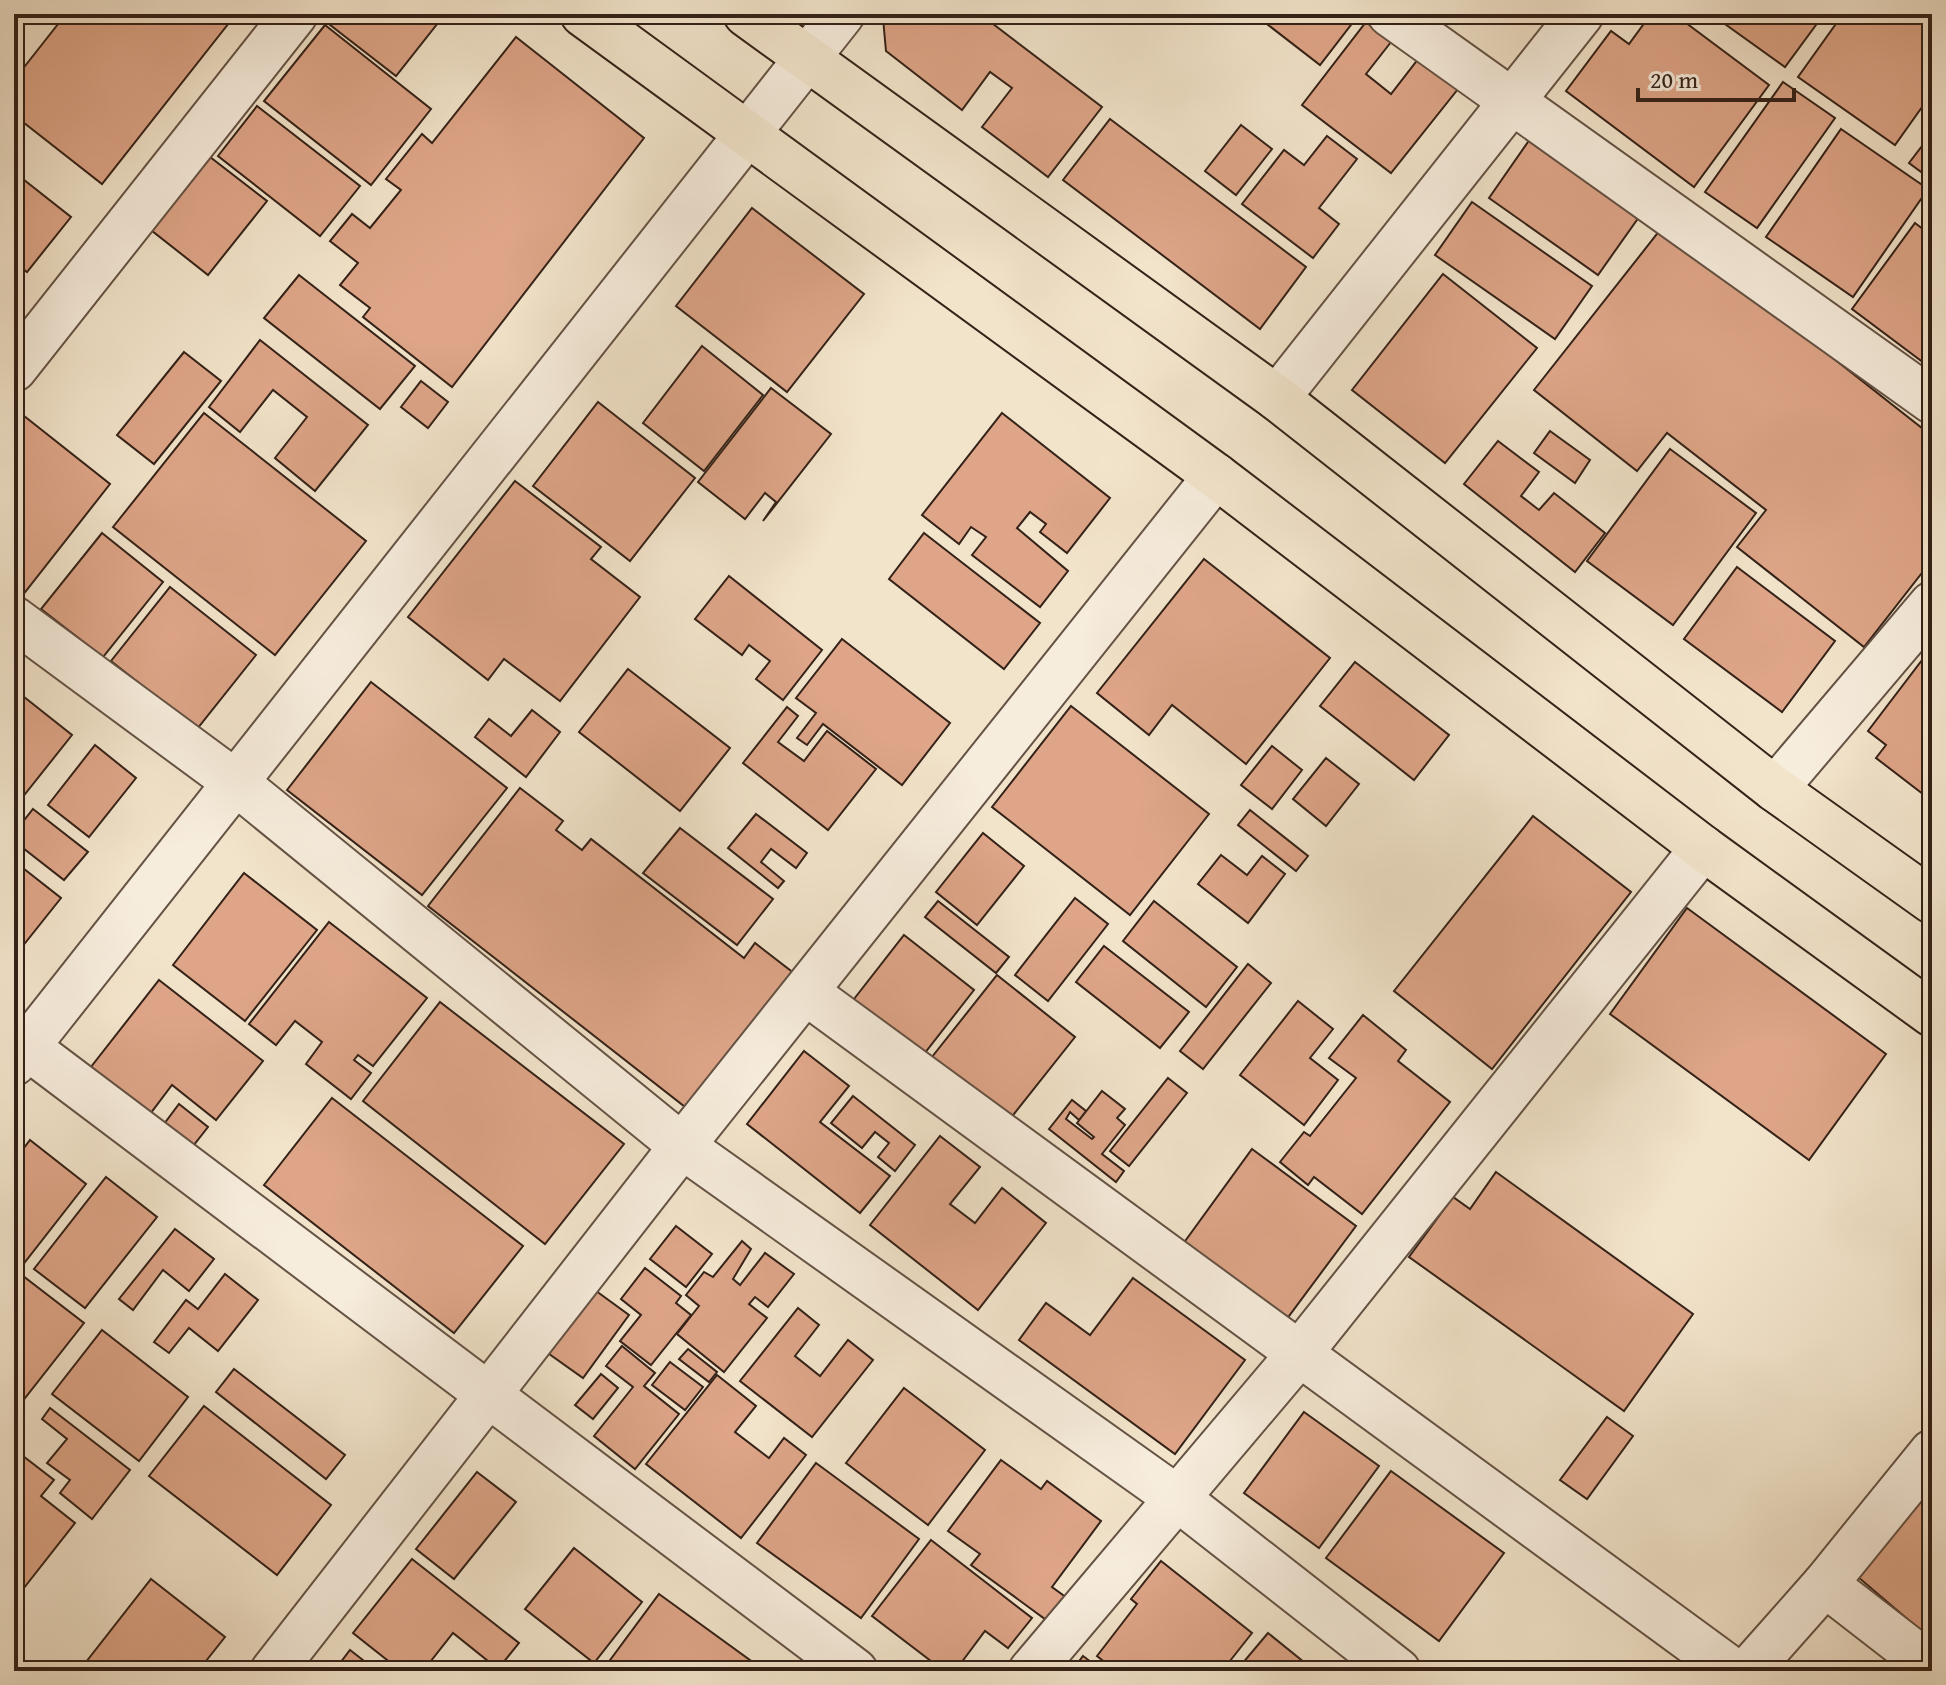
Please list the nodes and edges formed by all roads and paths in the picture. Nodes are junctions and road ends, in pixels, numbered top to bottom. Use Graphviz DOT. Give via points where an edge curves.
graph roads {
  1 [pos="295,14"];
  2 [pos="583,14"];
  3 [pos="746,14"];
  4 [pos="842,14"];
  5 [pos="1390,14"];
  6 [pos="1581,14"];
  7 [pos="807,58"];
  8 [pos="1511,102"];
  9 [pos="745,135"];
  10 [pos="14,369"];
  11 [pos="1277,398"];
  12 [pos="1932,401"];
  13 [pos="1216,476"];
  14 [pos="1932,604"];
  15 [pos="14,619"];
  16 [pos="235,782"];
  17 [pos="1775,789"];
  18 [pos="1703,848"];
  19 [pos="1932,901"];
  20 [pos="807,993"];
  21 [pos="1932,1014"];
  22 [pos="20,1055"];
  23 [pos="682,1146"];
  24 [pos="1299,1354"];
  25 [pos="489,1396"];
  26 [pos="1932,1452"];
  27 [pos="1177,1498"];
  28 [pos="1825,1584"];
  29 [pos="1932,1667"];
  30 [pos="273,1671"];
  31 [pos="855,1671"];
  32 [pos="1031,1671"];
  33 [pos="1398,1671"];
  34 [pos="1733,1671"];
  35 [pos="1748,1671"];
  1 -- 10 [label="street"];
  2 -- 9 [label="highway"];
  3 -- 7 [label="highway"];
  4 -- 7 [label="street"];
  5 -- 8 [label="street"];
  6 -- 8 [label="street"];
  7 -- 9 [label="street"];
  7 -- 11 [label="highway"];
  8 -- 11 [label="street"];
  8 -- 12 [label="street"];
  9 -- 13 [label="highway"];
  9 -- 16 [label="street"];
  11 -- 17 [label="highway"];
  13 -- 18 [label="highway"];
  13 -- 20 [label="street"];
  14 -- 17 [label="street"];
  15 -- 16 [label="street"];
  16 -- 22 [label="street"];
  16 -- 23 [label="street"];
  17 -- 19 [label="highway"];
  18 -- 21 [label="highway"];
  18 -- 24 [label="street"];
  20 -- 23 [label="street"];
  20 -- 24 [label="street"];
  22 -- 25 [label="street"];
  23 -- 25 [label="street"];
  23 -- 27 [label="street"];
  24 -- 27 [label="street"];
  24 -- 34 [label="street"];
  25 -- 30 [label="street"];
  25 -- 31 [label="street"];
  26 -- 28 [label="street"];
  27 -- 32 [label="street"];
  27 -- 33 [label="street"];
  28 -- 29 [label="street"];
  28 -- 35 [label="street"];
}
